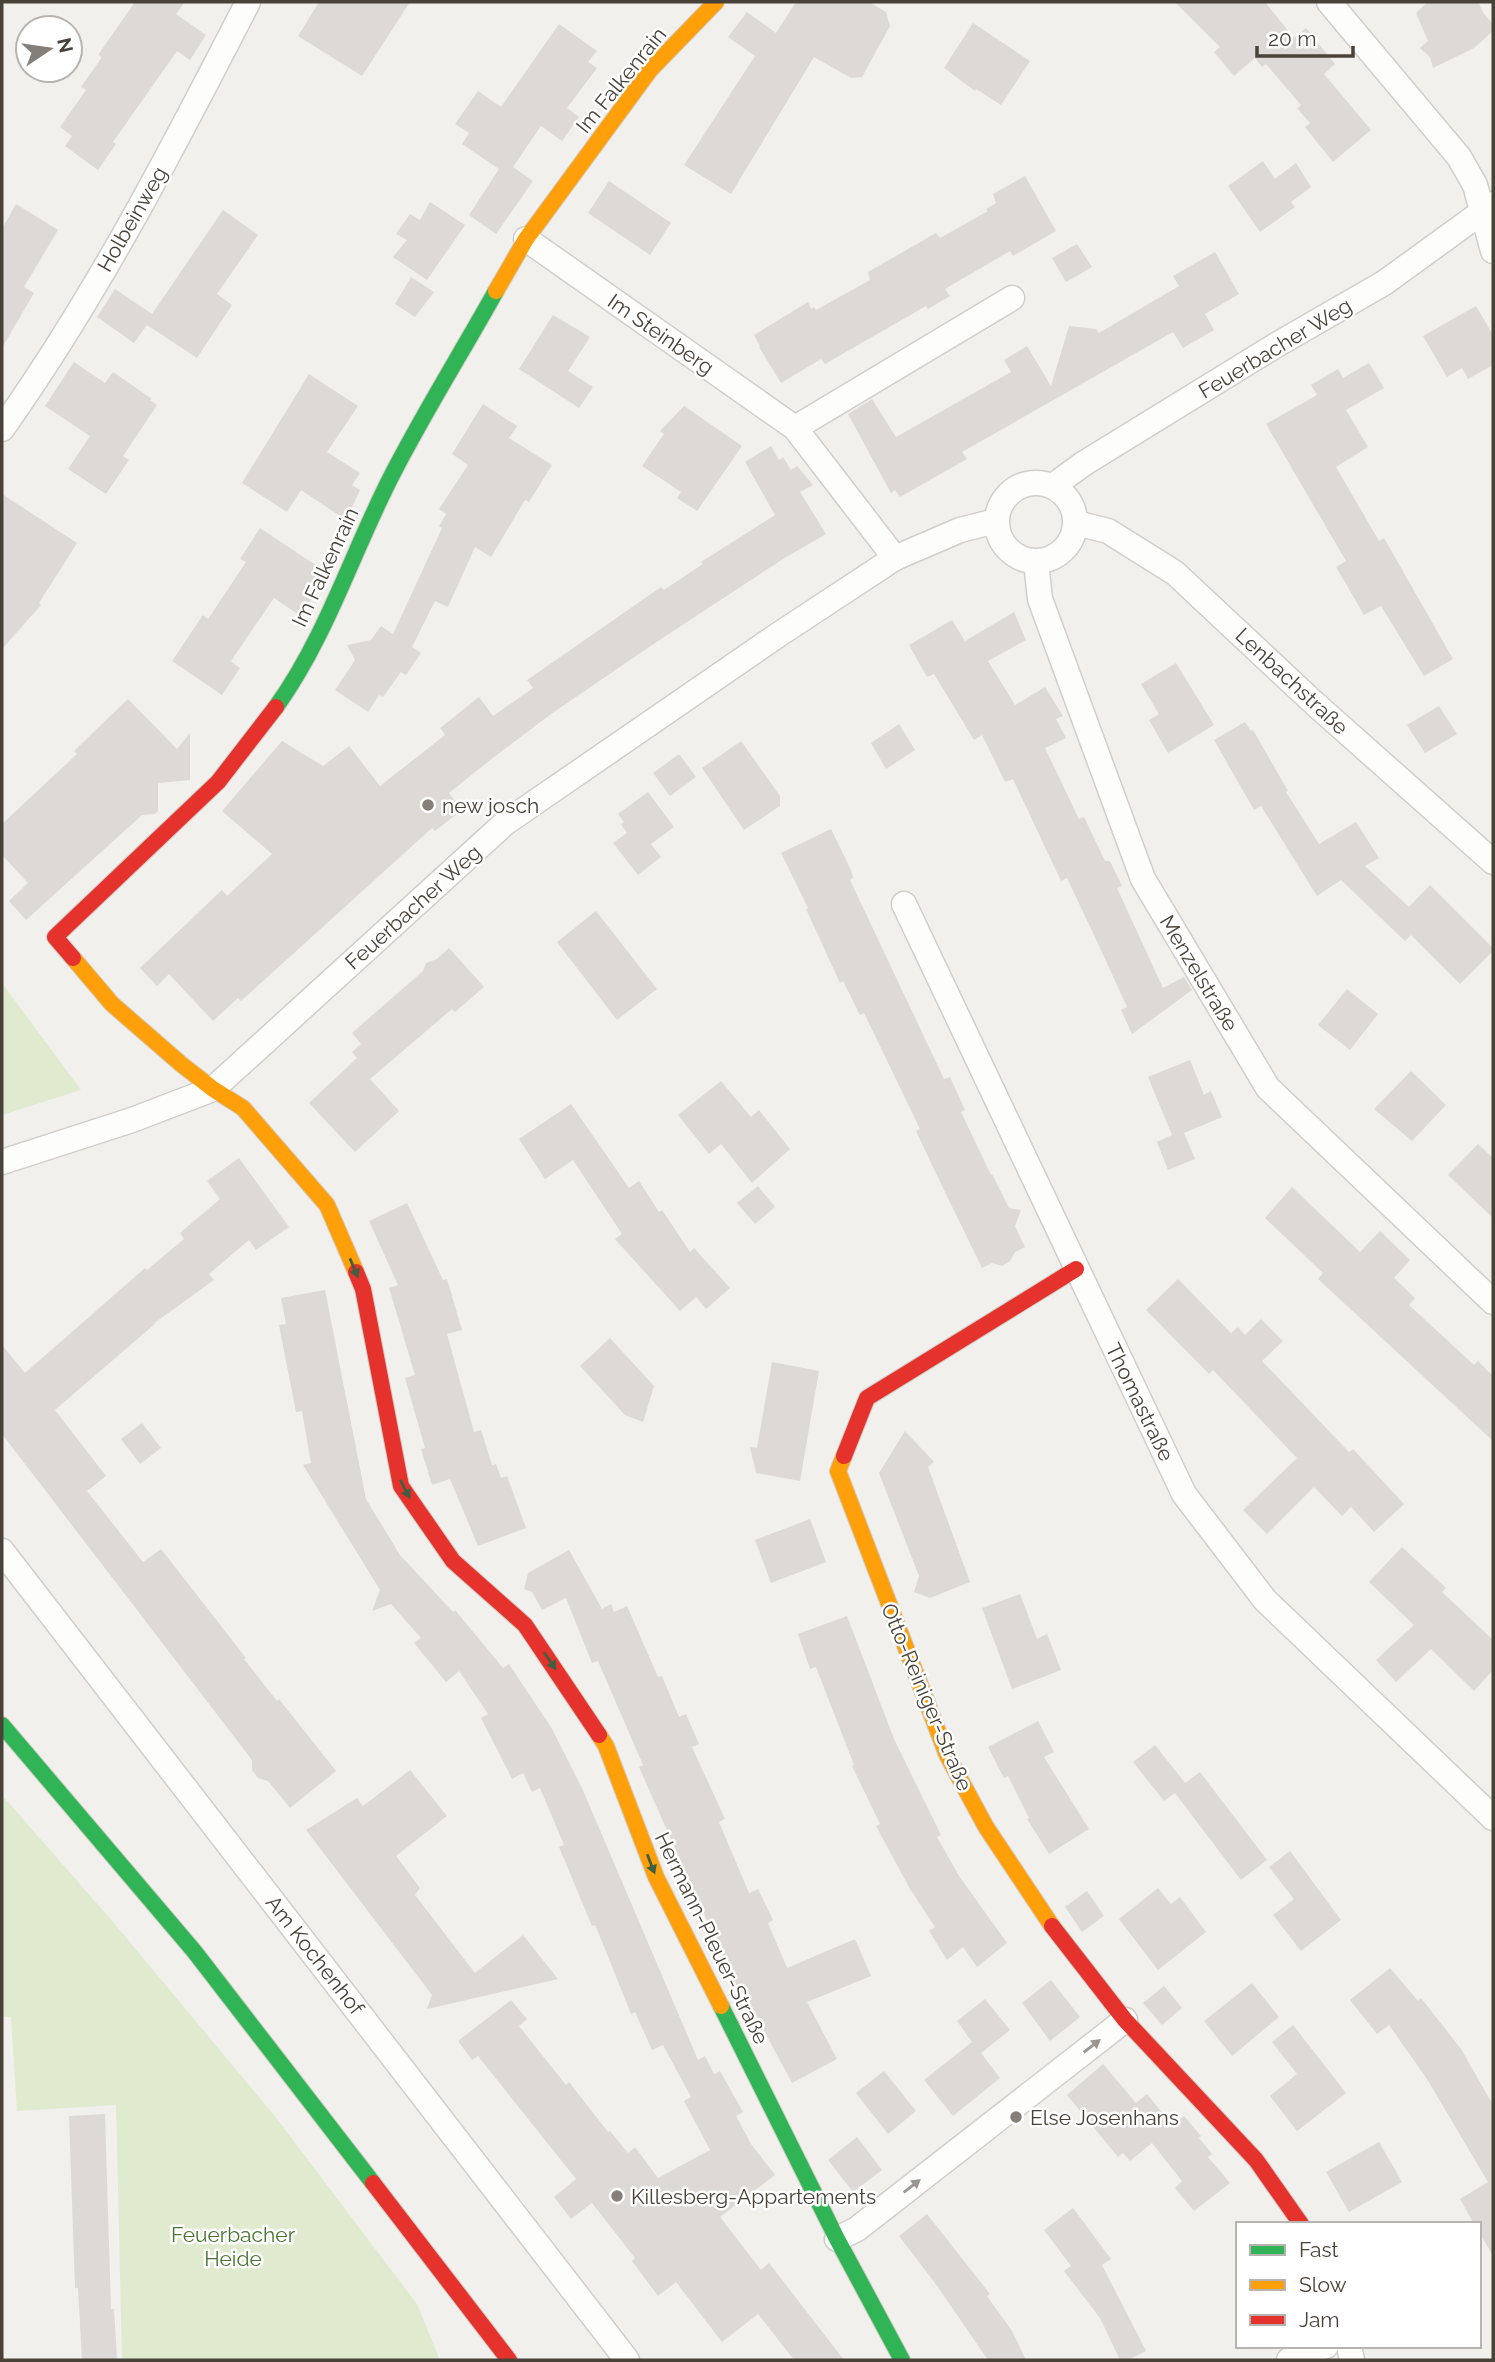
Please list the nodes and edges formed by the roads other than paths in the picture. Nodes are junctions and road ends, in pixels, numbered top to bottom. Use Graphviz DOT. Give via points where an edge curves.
graph roads {
  1 [pos="248,2"];
  2 [pos="716,2"];
  3 [pos="1329,2"];
  4 [pos="1488,209"];
  5 [pos="526,239"];
  6 [pos="1493,251"];
  7 [pos="1012,298"];
  8 [pos="795,428"];
  9 [pos="2,429"];
  10 [pos="1053,486"];
  11 [pos="996,520"];
  12 [pos="1076,523"];
  13 [pos="895,558"];
  14 [pos="1036,562"];
  15 [pos="1493,862"];
  16 [pos="904,905"];
  17 [pos="213,1089"];
  18 [pos="2,1162"];
  19 [pos="1076,1269"];
  20 [pos="1493,1302"];
  21 [pos="2,1551"];
  22 [pos="2,1725"];
  23 [pos="1493,1818"];
  24 [pos="1125,2020"];
  25 [pos="1300,2222"];
  26 [pos="837,2239"];
  27 [pos="1321,2348"];
  28 [pos="509,2360"];
  29 [pos="626,2360"];
  30 [pos="902,2360"];
  31 [pos="1289,2360"];
  1 -- 9 [label="street, Holbeinweg" via="106,266"];
  2 -- 5 [label="street, Im Falkenrain" via="650,70"];
  3 -- 4 [label="street" via="1459,157"];
  4 -- 6 [label="street"];
  4 -- 10 [label="street, Feuerbacher Weg" via="1384,283"];
  5 -- 8 [label="street, Im Steinberg"];
  5 -- 17 [label="street, Im Falkenrain" via="393,473 290,686 218,782 55,937 112,1003"];
  7 -- 8 [label="street"];
  8 -- 13 [label="street, Im Steinberg"];
  10 -- 11 [label="street" via="1038,482 1016,488 1000,505"];
  10 -- 12 [label="street" via="1066,495"];
  11 -- 13 [label="street, Feuerbacher Weg"];
  11 -- 14 [label="street" via="1007,550"];
  12 -- 14 [label="street" via="1064,551"];
  12 -- 15 [label="street, Lenbachstraße" via="1108,531 1175,573"];
  13 -- 17 [label="street, Feuerbacher Weg" via="505,823"];
  14 -- 20 [label="street, Menzelstraße" via="1040,599 1143,879 1268,1088"];
  16 -- 19 [label="street, Thomastraße"];
  17 -- 18 [label="street, Feuerbacher Weg"];
  17 -- 26 [label="street, Hermann-Pleuer-Straße, one-way" via="243,1108 327,1205 363,1289 401,1486 453,1561 525,1625 606,1746 656,1877"];
  19 -- 23 [label="street, Thomastraße" via="1184,1494 1265,1600"];
  19 -- 24 [label="street, Otto-Reiniger-Straße" via="867,1398 838,1471 964,1789 1041,1911"];
  21 -- 29 [label="street, Am Kochenhof"];
  22 -- 28 [label="street" via="194,1951"];
  24 -- 25 [label="street, Otto-Reiniger-Straße" via="1256,2160"];
  26 -- 24 [label="street, one-way" via="857,2229"];
  26 -- 30 [label="street, Hermann-Pleuer-Straße"];
  27 -- 31 [label="street"];
}
